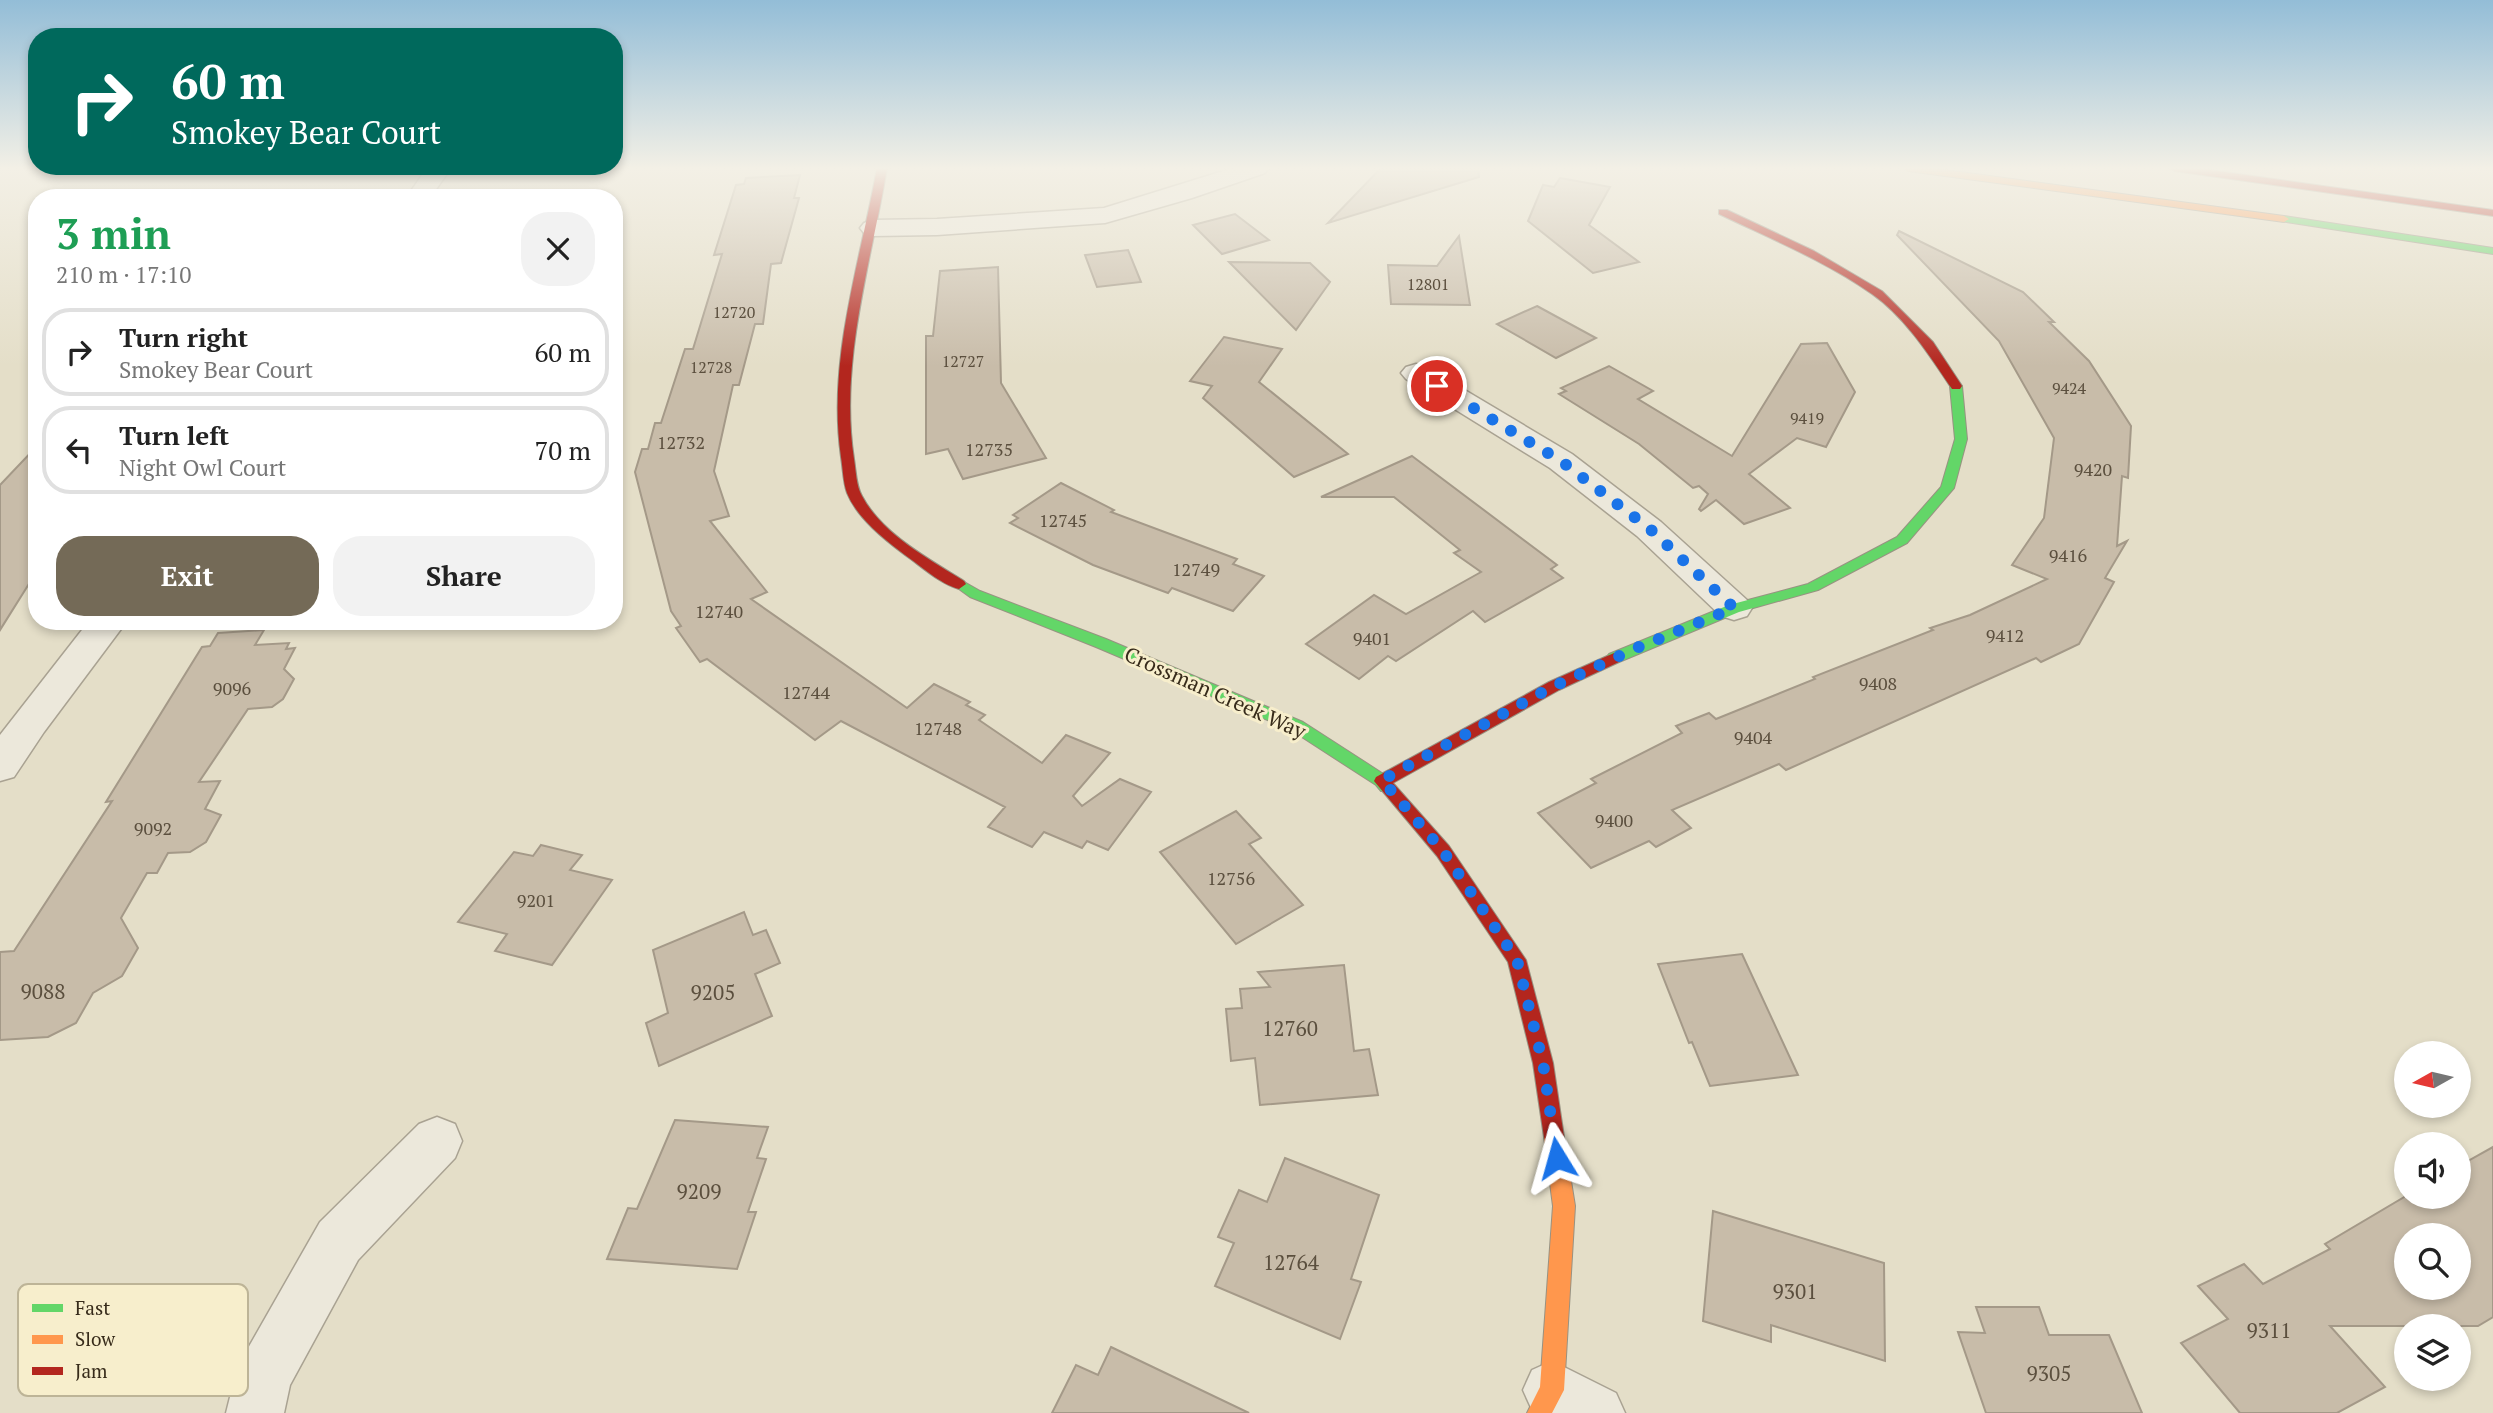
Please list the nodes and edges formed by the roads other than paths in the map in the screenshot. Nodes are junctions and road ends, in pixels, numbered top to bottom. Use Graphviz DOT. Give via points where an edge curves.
graph roads {
  1 [pos="872,234"];
  2 [pos="1770,234"];
  3 [pos="2383,234"];
  4 [pos="2493,251"];
  5 [pos="1416,373"];
  6 [pos="1734,608"];
  7 [pos="101,630"];
  8 [pos="15,722"];
  9 [pos="0,766"];
  10 [pos="1382,780"];
  11 [pos="438,1141"];
  12 [pos="1562,1405"];
  13 [pos="255,1413"];
  1 -- 10 [label="street, Crossman Creek Way" via="843,394 844,447 855,497 897,545 975,594 1297,726"];
  2 -- 6 [label="street" via="1878,293 1930,344 1956,384 1961,439 1947,488 1902,540 1813,587"];
  3 -- 4 [label="street"];
  5 -- 6 [label="street" via="1561,461 1650,529"];
  6 -- 10 [label="street" via="1554,686"];
  7 -- 8 [label="street"];
  8 -- 9 [label="street"];
  10 -- 12 [label="street, Crossman Creek Way" via="1443,851 1517,960 1543,1063 1564,1206"];
  11 -- 13 [label="street" via="339,1241 263,1377"];
}
